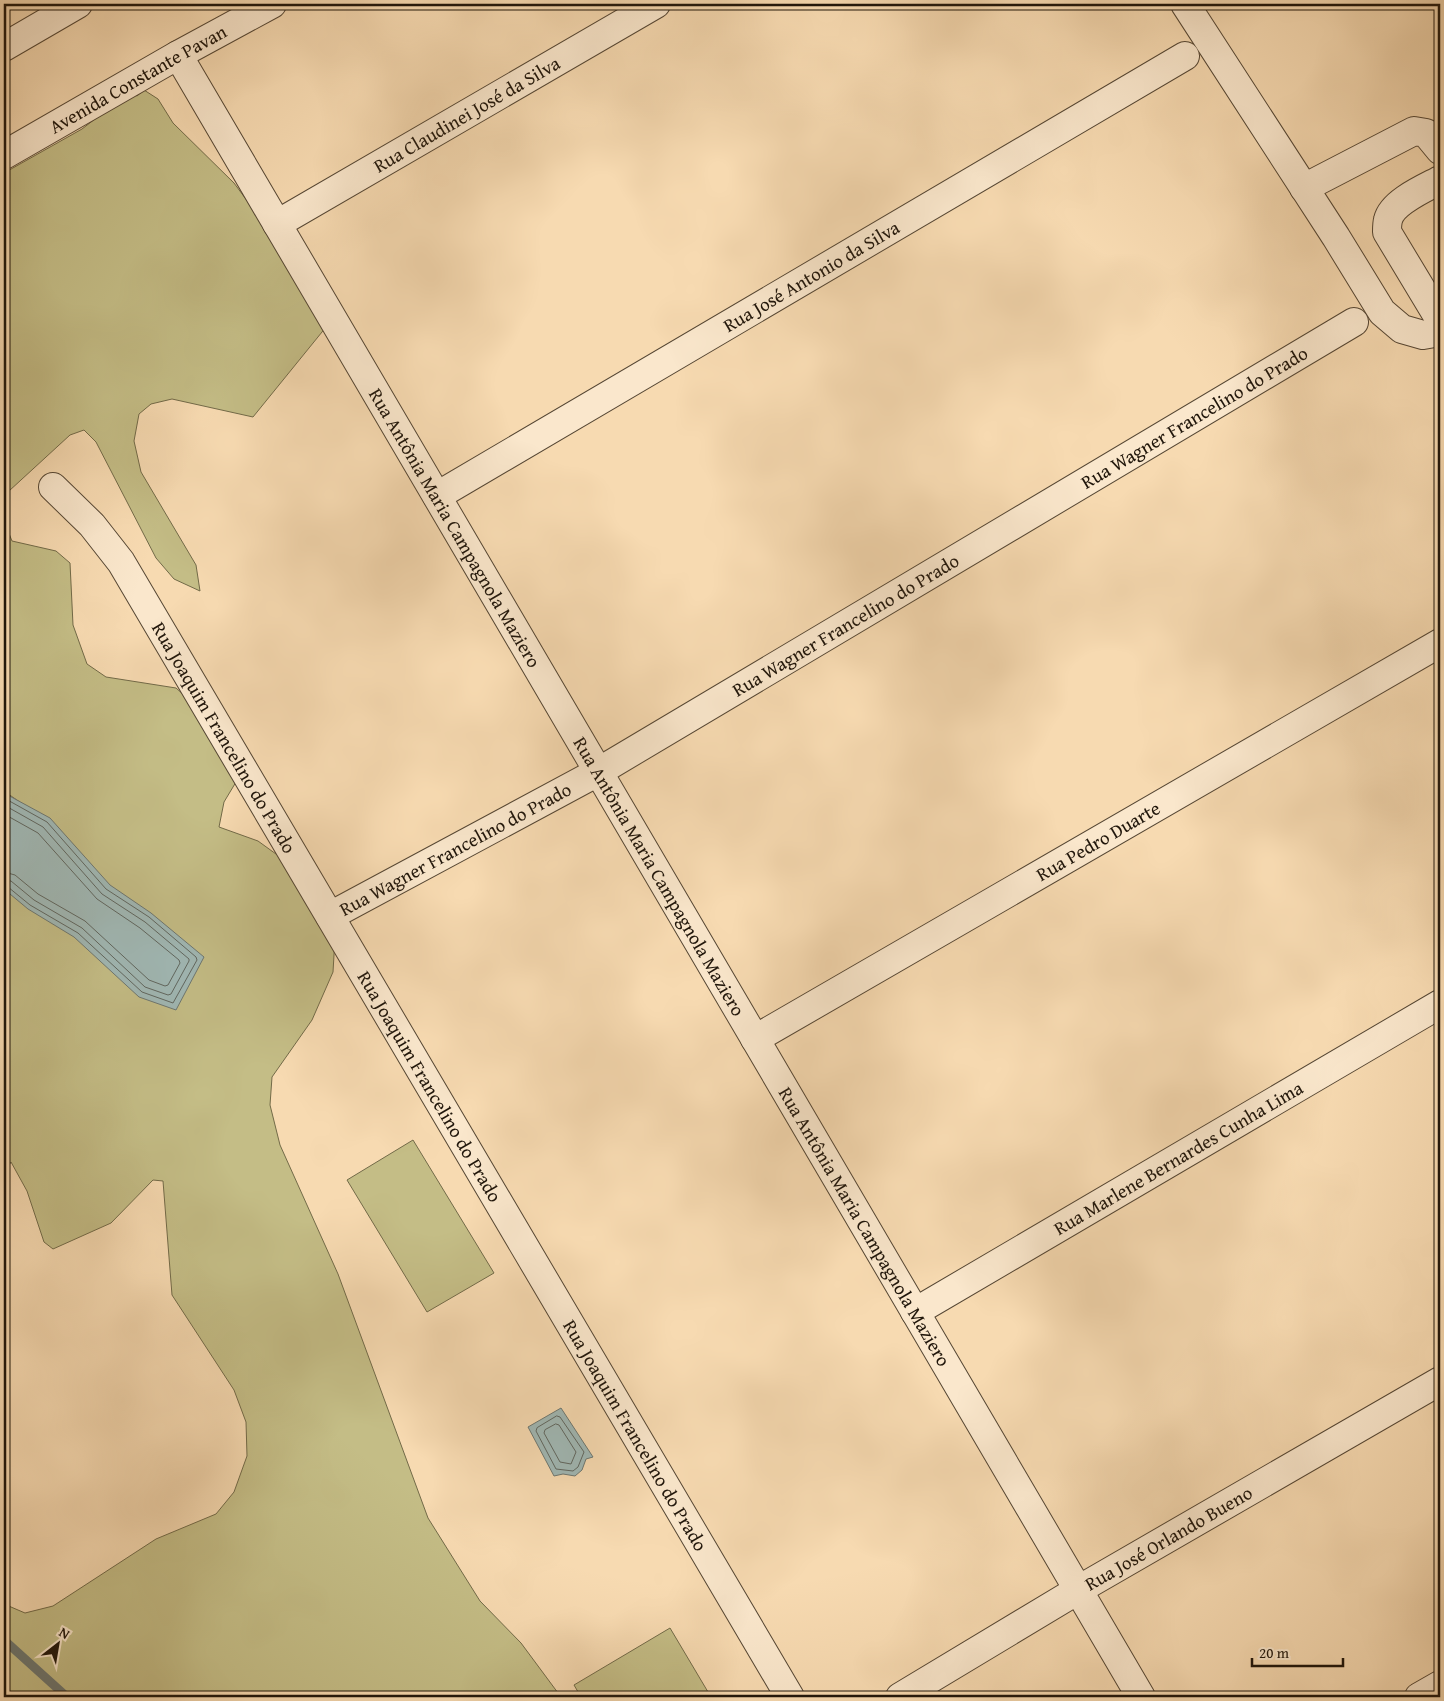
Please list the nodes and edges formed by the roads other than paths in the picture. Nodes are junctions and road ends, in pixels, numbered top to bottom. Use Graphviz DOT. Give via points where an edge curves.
graph roads {
  1 [pos="78,4"];
  2 [pos="272,4"];
  3 [pos="656,4"];
  4 [pos="1185,4"];
  5 [pos="4,47"];
  6 [pos="178,55"];
  7 [pos="1185,56"];
  8 [pos="1440,150"];
  9 [pos="4,155"];
  10 [pos="1440,180"];
  11 [pos="1304,188"];
  12 [pos="277,224"];
  13 [pos="1440,320"];
  14 [pos="1354,322"];
  15 [pos="1440,332"];
  16 [pos="53,486"];
  17 [pos="437,496"];
  18 [pos="1440,643"];
  19 [pos="598,772"];
  20 [pos="330,916"];
  21 [pos="1440,1004"];
  22 [pos="755,1040"];
  23 [pos="915,1312"];
  24 [pos="1440,1380"];
  25 [pos="1078,1590"];
  26 [pos="1440,1684"];
  27 [pos="790,1697"];
  28 [pos="900,1697"];
  29 [pos="1141,1697"];
  30 [pos="1419,1697"];
  1 -- 5 [label="street"];
  2 -- 6 [label="street, Avenida Constante Pavan"];
  3 -- 12 [label="street, Rua Claudinei José da Silva"];
  4 -- 11 [label="street"];
  6 -- 9 [label="street, Avenida Constante Pavan"];
  6 -- 12 [label="street, Rua Antônia Maria Campagnola Maziero"];
  7 -- 17 [label="street, Rua José Antonio da Silva"];
  8 -- 11 [label="street" via="1426,133 1414,131"];
  10 -- 13 [label="street" via="1398,206 1388,219 1387,232"];
  11 -- 15 [label="street" via="1382,312 1402,330 1423,335"];
  12 -- 17 [label="street, Rua Antônia Maria Campagnola Maziero"];
  14 -- 19 [label="street, Rua Wagner Francelino do Prado"];
  16 -- 20 [label="street, Rua Joaquim Francelino do Prado" via="92,525 121,562"];
  17 -- 19 [label="street, Rua Antônia Maria Campagnola Maziero"];
  18 -- 22 [label="street, Rua Pedro Duarte"];
  19 -- 20 [label="street, Rua Wagner Francelino do Prado"];
  19 -- 22 [label="street, Rua Antônia Maria Campagnola Maziero"];
  20 -- 27 [label="street, Rua Joaquim Francelino do Prado"];
  21 -- 23 [label="street, Rua Marlene Bernardes Cunha Lima"];
  22 -- 23 [label="street, Rua Antônia Maria Campagnola Maziero"];
  23 -- 25 [label="street, Rua Antônia Maria Campagnola Maziero"];
  24 -- 25 [label="street, Rua José Orlando Bueno"];
  25 -- 28 [label="street, Rua José Orlando Bueno"];
  25 -- 29 [label="street, Rua Antônia Maria Campagnola Maziero"];
  26 -- 30 [label="street"];
}
